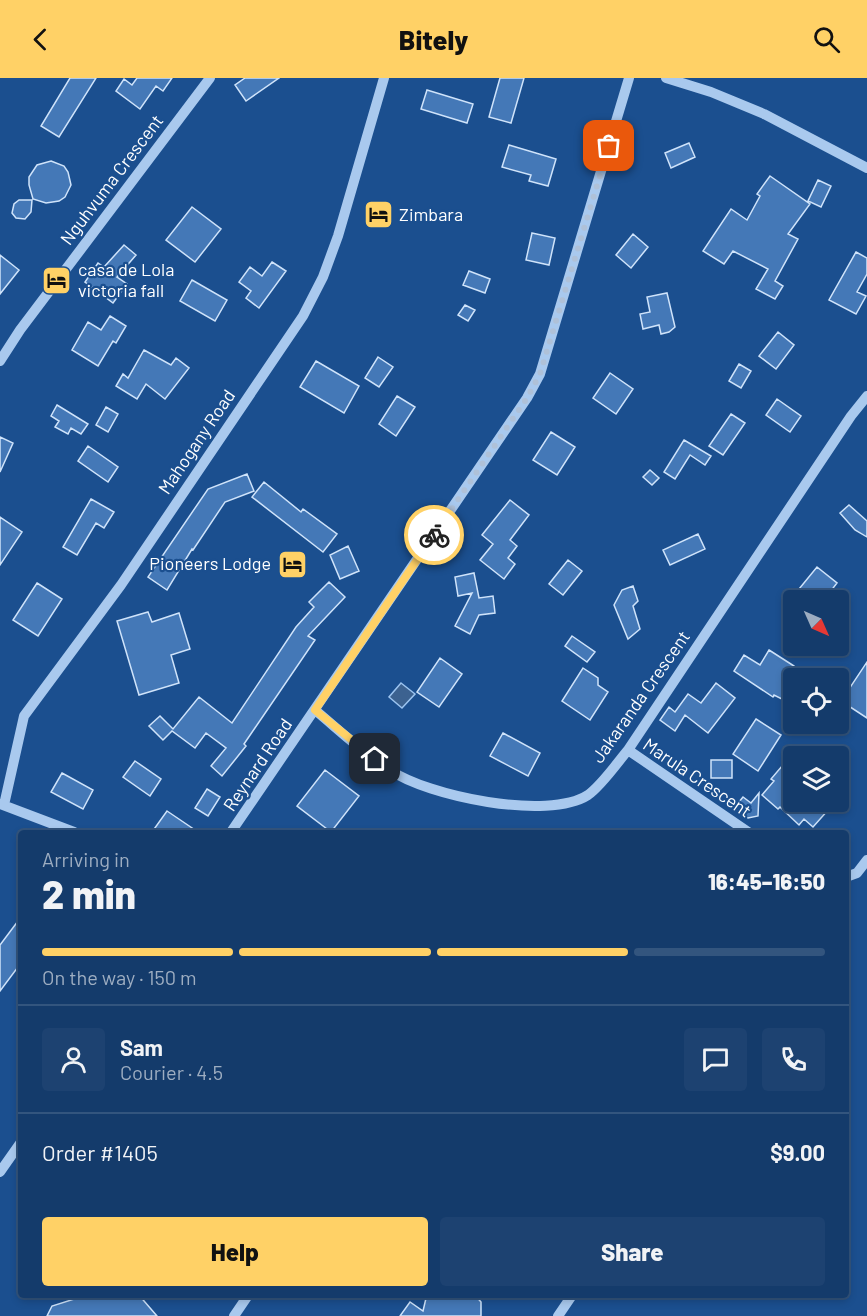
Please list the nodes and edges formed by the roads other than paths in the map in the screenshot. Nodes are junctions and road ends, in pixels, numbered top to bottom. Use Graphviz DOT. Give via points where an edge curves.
graph roads {
  1 [pos="210,78"];
  2 [pos="384,78"];
  3 [pos="629,78"];
  4 [pos="666,78"];
  5 [pos="867,168"];
  6 [pos="0,361"];
  7 [pos="867,396"];
  8 [pos="315,710"];
  9 [pos="628,750"];
  10 [pos="2,805"];
  11 [pos="734,829"];
  12 [pos="69,830"];
  13 [pos="232,830"];
  14 [pos="867,860"];
  15 [pos="849,876"];
  16 [pos="18,1146"];
  17 [pos="0,1172"];
  18 [pos="246,1298"];
  19 [pos="570,1298"];
  20 [pos="234,1316"];
  21 [pos="558,1316"];
  1 -- 6 [label="street, Nguhvuma Crescent"];
  2 -- 10 [label="street, Mahogany Road" via="338,236 303,316 121,585 24,716"];
  3 -- 8 [label="street, Reynard Road" via="540,374"];
  4 -- 5 [label="street" via="764,114"];
  7 -- 9 [label="street, Jakaranda Crescent"];
  8 -- 9 [label="street, Jakaranda Crescent" via="391,771 420,786 479,801 541,806 588,795"];
  8 -- 13 [label="street, Reynard Road"];
  9 -- 11 [label="street, Marula Crescent"];
  10 -- 12 [label="street"];
  14 -- 15 [label="street" via="857,873"];
  16 -- 17 [label="street"];
  18 -- 20 [label="street"];
  19 -- 21 [label="street"];
}
